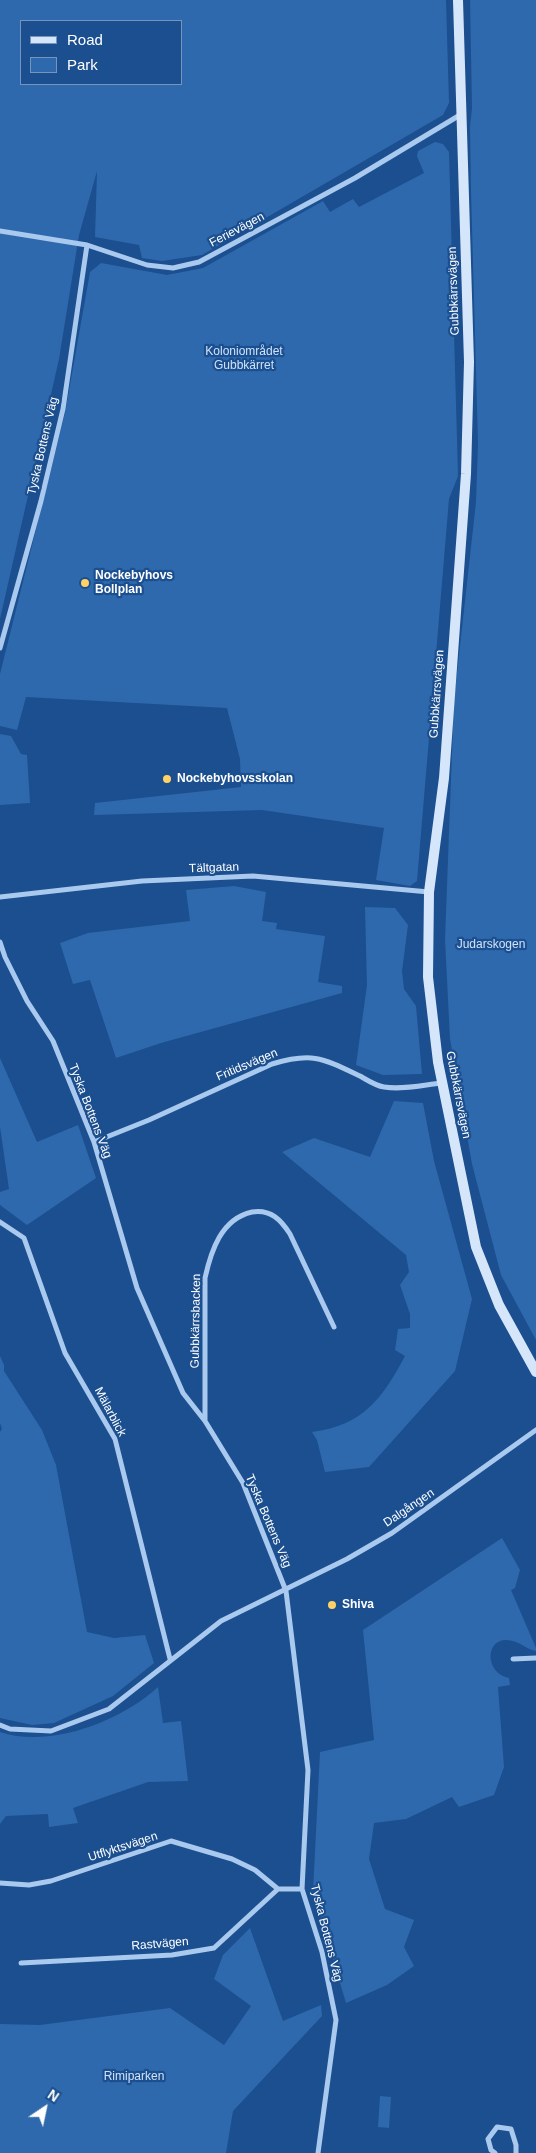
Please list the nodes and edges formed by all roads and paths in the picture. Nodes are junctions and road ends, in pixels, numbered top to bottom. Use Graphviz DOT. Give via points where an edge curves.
graph roads {
  1 [pos="458,0"];
  2 [pos="461,114"];
  3 [pos="0,231"];
  4 [pos="87,245"];
  5 [pos="0,648"];
  6 [pos="429,892"];
  7 [pos="0,897"];
  8 [pos="0,942"];
  9 [pos="442,1083"];
  10 [pos="94,1142"];
  11 [pos="0,1222"];
  12 [pos="334,1327"];
  13 [pos="536,1372"];
  14 [pos="205,1420"];
  15 [pos="536,1430"];
  16 [pos="286,1591"];
  17 [pos="536,1658"];
  18 [pos="170,1659"];
  19 [pos="513,1659"];
  20 [pos="0,1725"];
  21 [pos="0,1883"];
  22 [pos="278,1889"];
  23 [pos="302,1889"];
  24 [pos="21,1963"];
  25 [pos="318,2153"];
  26 [pos="495,2153"];
  27 [pos="516,2153"];
  1 -- 2 [label="street, Gubbkärrsvägen"];
  2 -- 4 [label="street, Ferievägen" via="355,178 199,262 173,268 147,265"];
  2 -- 6 [label="street, Gubbkärrsvägen" via="469,362 466,474 444,778"];
  3 -- 4 [label="street, Ferievägen"];
  4 -- 5 [label="street, Tyska Bottens Väg" via="63,409"];
  6 -- 7 [label="street, Tältgatan" via="253,876 142,882"];
  6 -- 9 [label="street, Gubbkärrsvägen" via="428,977"];
  8 -- 10 [label="street, Tyska Bottens Väg" via="26,1001 53,1042"];
  9 -- 10 [label="street, Fritidsvägen" via="382,1087 311,1056 291,1058"];
  9 -- 13 [label="street, Gubbkärrsvägen" via="476,1247 499,1305"];
  10 -- 14 [label="street, Tyska Bottens Väg" via="137,1288 183,1394"];
  11 -- 18 [label="street, Mälarblick" via="24,1238 65,1353 115,1439"];
  12 -- 14 [label="street, Gubbkärrsbacken" via="281,1220 261,1210 242,1214 221,1233 210,1256 205,1278"];
  14 -- 16 [label="street, Tyska Bottens Väg" via="243,1482"];
  15 -- 16 [label="street, Dalgången" via="392,1532"];
  16 -- 18 [label="street" via="221,1621"];
  16 -- 23 [label="street, Tyska Bottens Väg" via="308,1770"];
  17 -- 19 [label="street"];
  18 -- 20 [label="street" via="109,1709 87,1718 50,1732 10,1729"];
  21 -- 22 [label="street, Utflyktsvägen" via="29,1885 51,1881 171,1842 232,1859 255,1870"];
  22 -- 23 [label="street"];
  22 -- 24 [label="street, Rastvägen" via="214,1948 172,1955"];
  23 -- 25 [label="street, Tyska Bottens Väg" via="322,1952 336,2020"];
  26 -- 27 [label="street" via="488,2139 497,2127 511,2129"];
}
